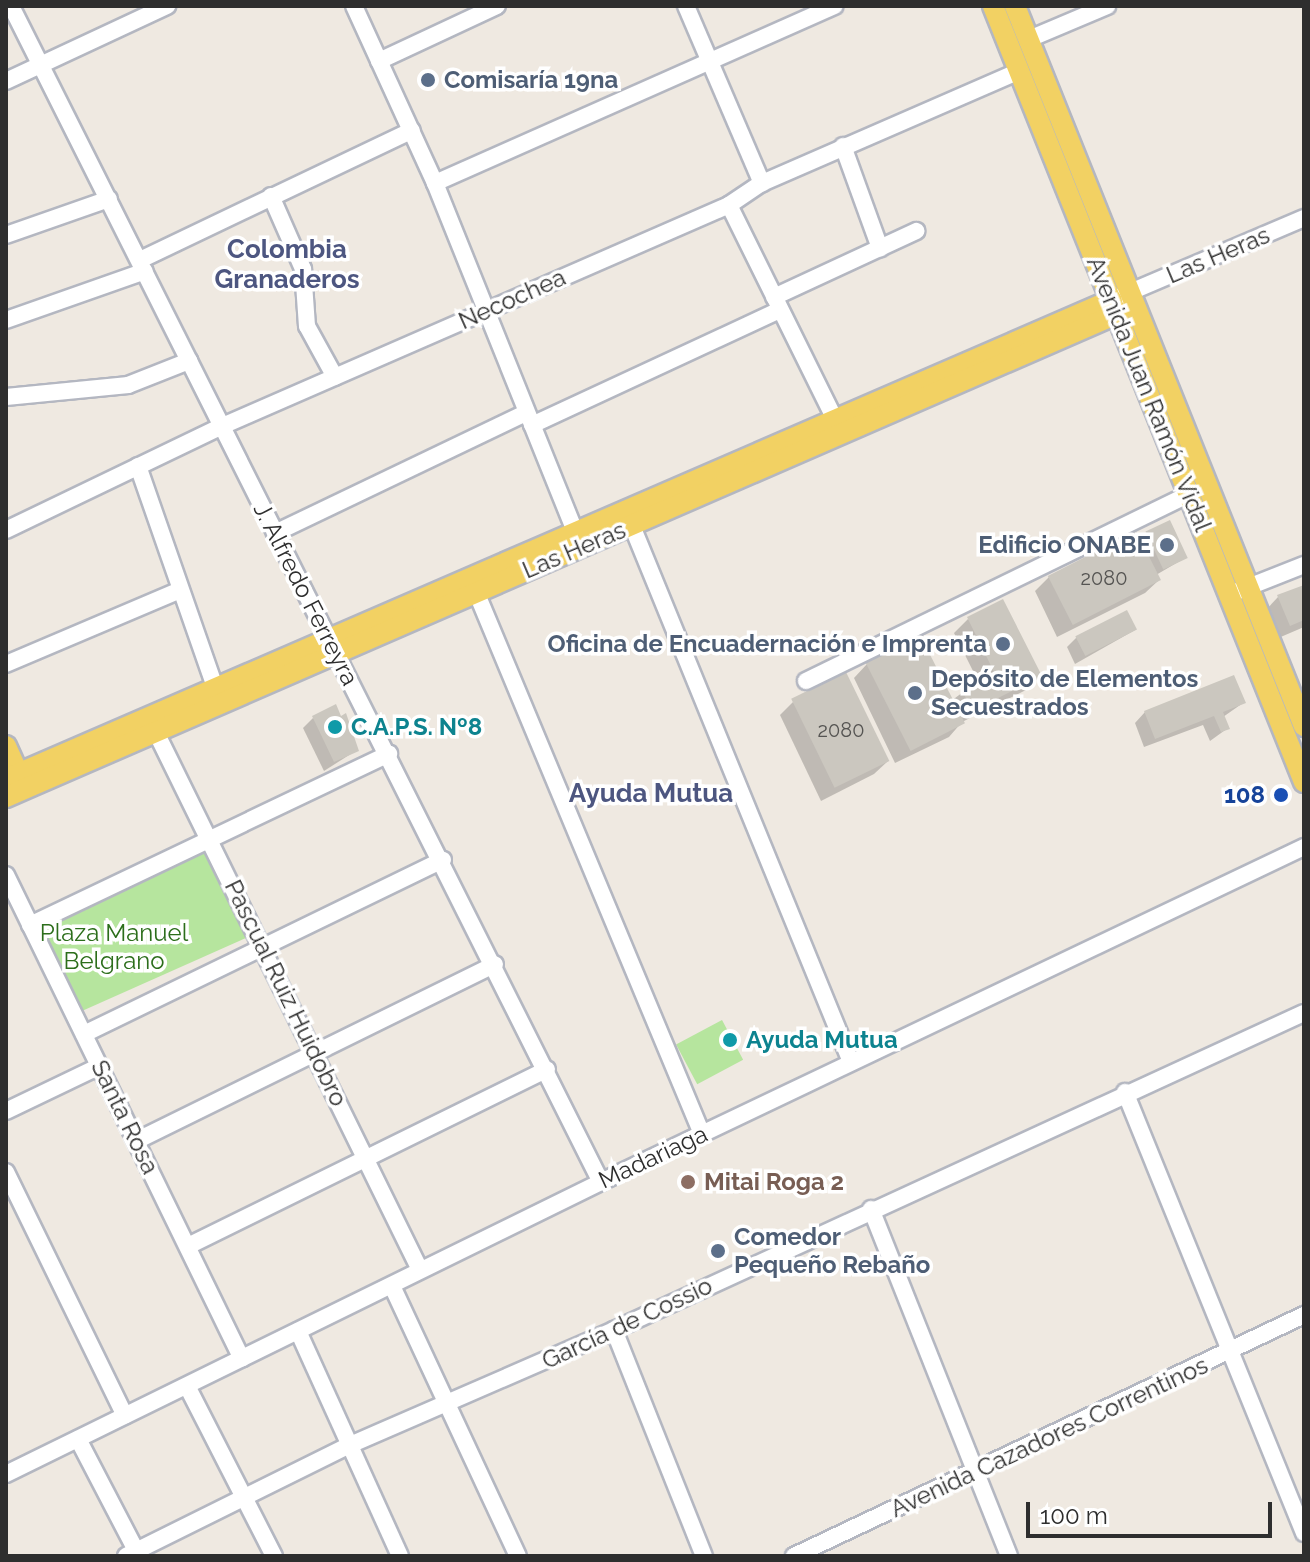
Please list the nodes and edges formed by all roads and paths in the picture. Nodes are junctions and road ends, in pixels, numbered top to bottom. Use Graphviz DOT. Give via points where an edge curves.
graph roads {
  1 [pos="11,6"];
  2 [pos="167,6"];
  3 [pos="354,6"];
  4 [pos="497,6"];
  5 [pos="686,6"];
  6 [pos="835,6"];
  7 [pos="993,6"];
  8 [pos="1015,6"];
  9 [pos="1107,6"];
  10 [pos="1029,39"];
  11 [pos="712,60"];
  12 [pos="379,61"];
  13 [pos="44,64"];
  14 [pos="1020,71"];
  15 [pos="6,81"];
  16 [pos="412,130"];
  17 [pos="843,146"];
  18 [pos="435,183"];
  19 [pos="762,183"];
  20 [pos="271,196"];
  21 [pos="109,199"];
  22 [pos="729,205"];
  23 [pos="1304,218"];
  24 [pos="916,231"];
  25 [pos="6,235"];
  26 [pos="880,248"];
  27 [pos="142,265"];
  28 [pos="1121,302"];
  29 [pos="777,303"];
  30 [pos="485,310"];
  31 [pos="6,320"];
  32 [pos="189,361"];
  33 [pos="335,377"];
  34 [pos="6,397"];
  35 [pos="529,419"];
  36 [pos="838,426"];
  37 [pos="220,427"];
  38 [pos="138,466"];
  39 [pos="1189,494"];
  40 [pos="629,519"];
  41 [pos="6,530"];
  42 [pos="275,533"];
  43 [pos="579,540"];
  44 [pos="1304,565"];
  45 [pos="473,585"];
  46 [pos="1249,587"];
  47 [pos="180,590"];
  48 [pos="1229,594"];
  49 [pos="332,646"];
  50 [pos="6,664"];
  51 [pos="806,681"];
  52 [pos="215,687"];
  53 [pos="152,724"];
  54 [pos="1304,726"];
  55 [pos="6,746"];
  56 [pos="389,754"];
  57 [pos="1304,782"];
  58 [pos="12,787"];
  59 [pos="212,839"];
  60 [pos="1304,847"];
  61 [pos="443,860"];
  62 [pos="6,875"];
  63 [pos="30,925"];
  64 [pos="264,947"];
  65 [pos="495,964"];
  66 [pos="1304,1013"];
  67 [pos="84,1034"];
  68 [pos="316,1054"];
  69 [pos="851,1062"];
  70 [pos="100,1066"];
  71 [pos="547,1069"];
  72 [pos="1125,1092"];
  73 [pos="6,1111"];
  74 [pos="702,1134"];
  75 [pos="136,1141"];
  76 [pos="367,1159"];
  77 [pos="6,1172"];
  78 [pos="601,1182"];
  79 [pos="871,1209"];
  80 [pos="188,1246"];
  81 [pos="420,1270"];
  82 [pos="392,1286"];
  83 [pos="1304,1315"];
  84 [pos="614,1330"];
  85 [pos="298,1331"];
  86 [pos="1231,1352"];
  87 [pos="242,1359"];
  88 [pos="187,1386"];
  89 [pos="446,1401"];
  90 [pos="125,1416"];
  91 [pos="78,1439"];
  92 [pos="350,1445"];
  93 [pos="976,1471"];
  94 [pos="6,1474"];
  95 [pos="244,1499"];
  96 [pos="1304,1533"];
  97 [pos="134,1554"];
  98 [pos="398,1555"];
  99 [pos="274,1556"];
  100 [pos="518,1556"];
  101 [pos="704,1556"];
  102 [pos="794,1556"];
  103 [pos="1009,1556"];
  1 -- 13 [label="street, J. Alfredo Ferreyra"];
  2 -- 13 [label="street"];
  3 -- 12 [label="street"];
  4 -- 12 [label="street"];
  5 -- 11 [label="street"];
  6 -- 11 [label="street"];
  7 -- 14 [label="main road, Avenida Juan Ramón Vidal"];
  8 -- 10 [label="main road, Avenida Juan Ramón Vidal"];
  9 -- 10 [label="street"];
  10 -- 28 [label="main road, Avenida Juan Ramón Vidal"];
  11 -- 18 [label="street"];
  11 -- 19 [label="street"];
  12 -- 16 [label="street"];
  13 -- 15 [label="street"];
  13 -- 21 [label="street, J. Alfredo Ferreyra"];
  14 -- 17 [label="street, Necochea"];
  14 -- 28 [label="main road, Avenida Juan Ramón Vidal"];
  16 -- 18 [label="street"];
  16 -- 20 [label="street"];
  17 -- 19 [label="street, Necochea"];
  17 -- 26 [label="street"];
  18 -- 30 [label="street"];
  19 -- 22 [label="street, Necochea"];
  20 -- 27 [label="street"];
  20 -- 33 [label="street" via="303,269 307,326"];
  21 -- 25 [label="street"];
  21 -- 27 [label="street, J. Alfredo Ferreyra"];
  22 -- 29 [label="street"];
  22 -- 30 [label="street, Necochea"];
  23 -- 28 [label="street, Las Heras"];
  24 -- 26 [label="street"];
  26 -- 29 [label="street"];
  27 -- 31 [label="street"];
  27 -- 32 [label="street, J. Alfredo Ferreyra"];
  28 -- 36 [label="main road, Las Heras"];
  28 -- 39 [label="main road, Avenida Juan Ramón Vidal"];
  28 -- 46 [label="main road, Avenida Juan Ramón Vidal"];
  29 -- 35 [label="street"];
  29 -- 36 [label="street"];
  30 -- 33 [label="street, Necochea"];
  30 -- 35 [label="street"];
  32 -- 34 [label="street" via="128,385"];
  32 -- 37 [label="street, J. Alfredo Ferreyra"];
  33 -- 37 [label="street, Necochea"];
  35 -- 42 [label="street"];
  35 -- 43 [label="street"];
  36 -- 40 [label="main road, Las Heras"];
  37 -- 38 [label="street, Necochea"];
  37 -- 42 [label="street, J. Alfredo Ferreyra"];
  38 -- 41 [label="street, Necochea"];
  38 -- 47 [label="street"];
  39 -- 48 [label="main road, Avenida Juan Ramón Vidal"];
  39 -- 51 [label="street"];
  40 -- 43 [label="main road, Las Heras"];
  40 -- 69 [label="street"];
  42 -- 49 [label="street, J. Alfredo Ferreyra"];
  43 -- 45 [label="main road, Las Heras"];
  44 -- 46 [label="street"];
  45 -- 49 [label="main road, Las Heras"];
  45 -- 74 [label="street"];
  46 -- 48 [label="street"];
  46 -- 54 [label="main road, Avenida Juan Ramón Vidal"];
  47 -- 50 [label="street"];
  47 -- 52 [label="street"];
  48 -- 57 [label="main road, Avenida Juan Ramón Vidal"];
  49 -- 52 [label="main road, Las Heras"];
  49 -- 53 [label="main road, Las Heras"];
  49 -- 56 [label="street, J. Alfredo Ferreyra"];
  52 -- 53 [label="main road, Las Heras"];
  53 -- 58 [label="main road, Las Heras"];
  53 -- 59 [label="street, Pascual Ruiz Huidobro"];
  55 -- 58 [label="main road"];
  56 -- 59 [label="street"];
  56 -- 61 [label="street, J. Alfredo Ferreyra"];
  59 -- 63 [label="street"];
  59 -- 64 [label="street, Pascual Ruiz Huidobro"];
  60 -- 69 [label="street, Madariaga"];
  61 -- 64 [label="street"];
  61 -- 65 [label="street, J. Alfredo Ferreyra"];
  62 -- 63 [label="street, Santa Rosa"];
  63 -- 67 [label="street, Santa Rosa"];
  64 -- 67 [label="street"];
  64 -- 68 [label="street, Pascual Ruiz Huidobro"];
  65 -- 68 [label="street"];
  65 -- 71 [label="street, J. Alfredo Ferreyra"];
  66 -- 72 [label="street, García de Cossio"];
  67 -- 70 [label="street, Santa Rosa"];
  68 -- 75 [label="street"];
  68 -- 76 [label="street, Pascual Ruiz Huidobro"];
  69 -- 74 [label="street, Madariaga"];
  70 -- 73 [label="street"];
  70 -- 75 [label="street, Santa Rosa"];
  71 -- 76 [label="street"];
  71 -- 78 [label="street, J. Alfredo Ferreyra"];
  72 -- 79 [label="street, García de Cossio"];
  72 -- 86 [label="street"];
  74 -- 78 [label="street, Madariaga"];
  75 -- 80 [label="street, Santa Rosa"];
  76 -- 80 [label="street"];
  76 -- 81 [label="street, Pascual Ruiz Huidobro"];
  77 -- 90 [label="street"];
  78 -- 81 [label="street, Madariaga"];
  79 -- 84 [label="street, García de Cossio"];
  79 -- 93 [label="street"];
  80 -- 87 [label="street, Santa Rosa"];
  81 -- 82 [label="street, Madariaga"];
  82 -- 85 [label="street, Madariaga"];
  82 -- 89 [label="street"];
  83 -- 86 [label="street, Avenida Cazadores Correntinos"];
  84 -- 89 [label="street, García de Cossio"];
  84 -- 101 [label="street"];
  85 -- 87 [label="street, Madariaga"];
  85 -- 92 [label="street"];
  86 -- 93 [label="street, Avenida Cazadores Correntinos"];
  86 -- 96 [label="street"];
  87 -- 88 [label="street, Madariaga"];
  88 -- 90 [label="street, Madariaga"];
  88 -- 95 [label="street"];
  89 -- 92 [label="street, García de Cossio"];
  89 -- 100 [label="street"];
  90 -- 91 [label="street, Madariaga"];
  91 -- 94 [label="street, Madariaga"];
  91 -- 97 [label="street"];
  92 -- 95 [label="street, García de Cossio"];
  92 -- 98 [label="street"];
  93 -- 102 [label="street, Avenida Cazadores Correntinos"];
  93 -- 103 [label="street"];
  95 -- 97 [label="street, García de Cossio"];
  95 -- 99 [label="street"];
}
